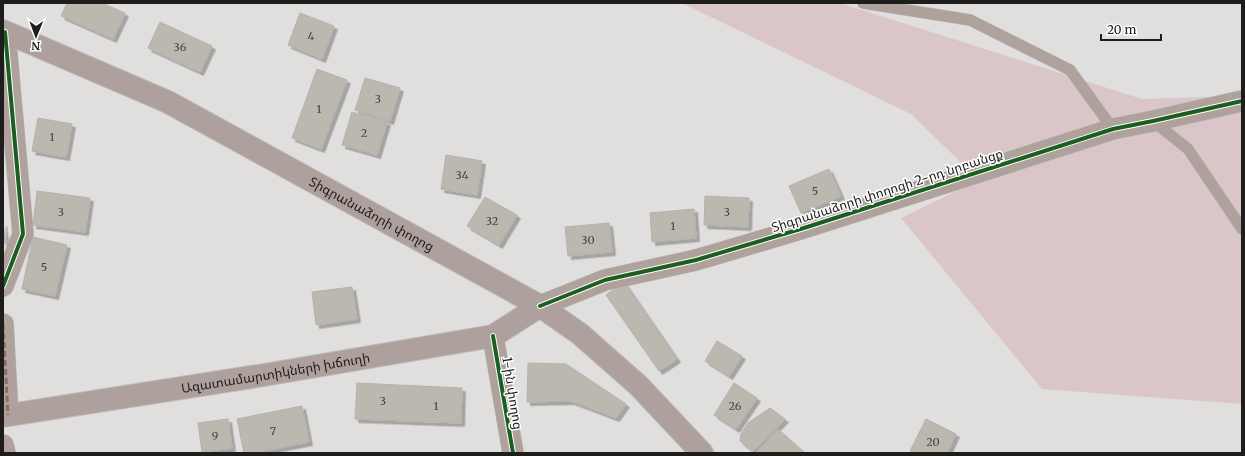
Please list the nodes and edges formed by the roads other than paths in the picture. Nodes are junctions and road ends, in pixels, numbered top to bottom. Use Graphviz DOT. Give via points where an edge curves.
graph roads {
  1 [pos="863,3"];
  2 [pos="4,31"];
  3 [pos="1242,101"];
  4 [pos="1153,121"];
  5 [pos="1113,129"];
  6 [pos="1242,229"];
  7 [pos="3,286"];
  8 [pos="540,306"];
  9 [pos="3,324"];
  10 [pos="493,336"];
  11 [pos="6,416"];
  12 [pos="3,445"];
  13 [pos="5,453"];
  14 [pos="513,453"];
  15 [pos="702,453"];
  1 -- 5 [label="lane" via="970,20 1070,70"];
  2 -- 7 [label="street" via="23,234"];
  2 -- 8 [label="main road, Տիգրանաձորի փողոց" via="168,102"];
  3 -- 4 [label="street, Տիգրանաձորի փողոցի 2-րդ նրբանցք"];
  4 -- 5 [label="street, Տիգրանաձորի փողոցի 2-րդ նրբանցք"];
  4 -- 6 [label="lane" via="1188,149"];
  5 -- 8 [label="street, Տիգրանաձորի փողոցի 2-րդ նրբանցք" via="696,260 605,280"];
  8 -- 10 [label="main road, Ազատամարտիկների խճուղի"];
  8 -- 15 [label="main road, Տիգրանաձորի փողոց" via="580,334 639,386"];
  9 -- 11 [label="street"];
  10 -- 11 [label="main road, Ազատամարտիկների խճուղի"];
  10 -- 14 [label="street, 1-ին փողոց"];
  12 -- 13 [label="street"];
}
